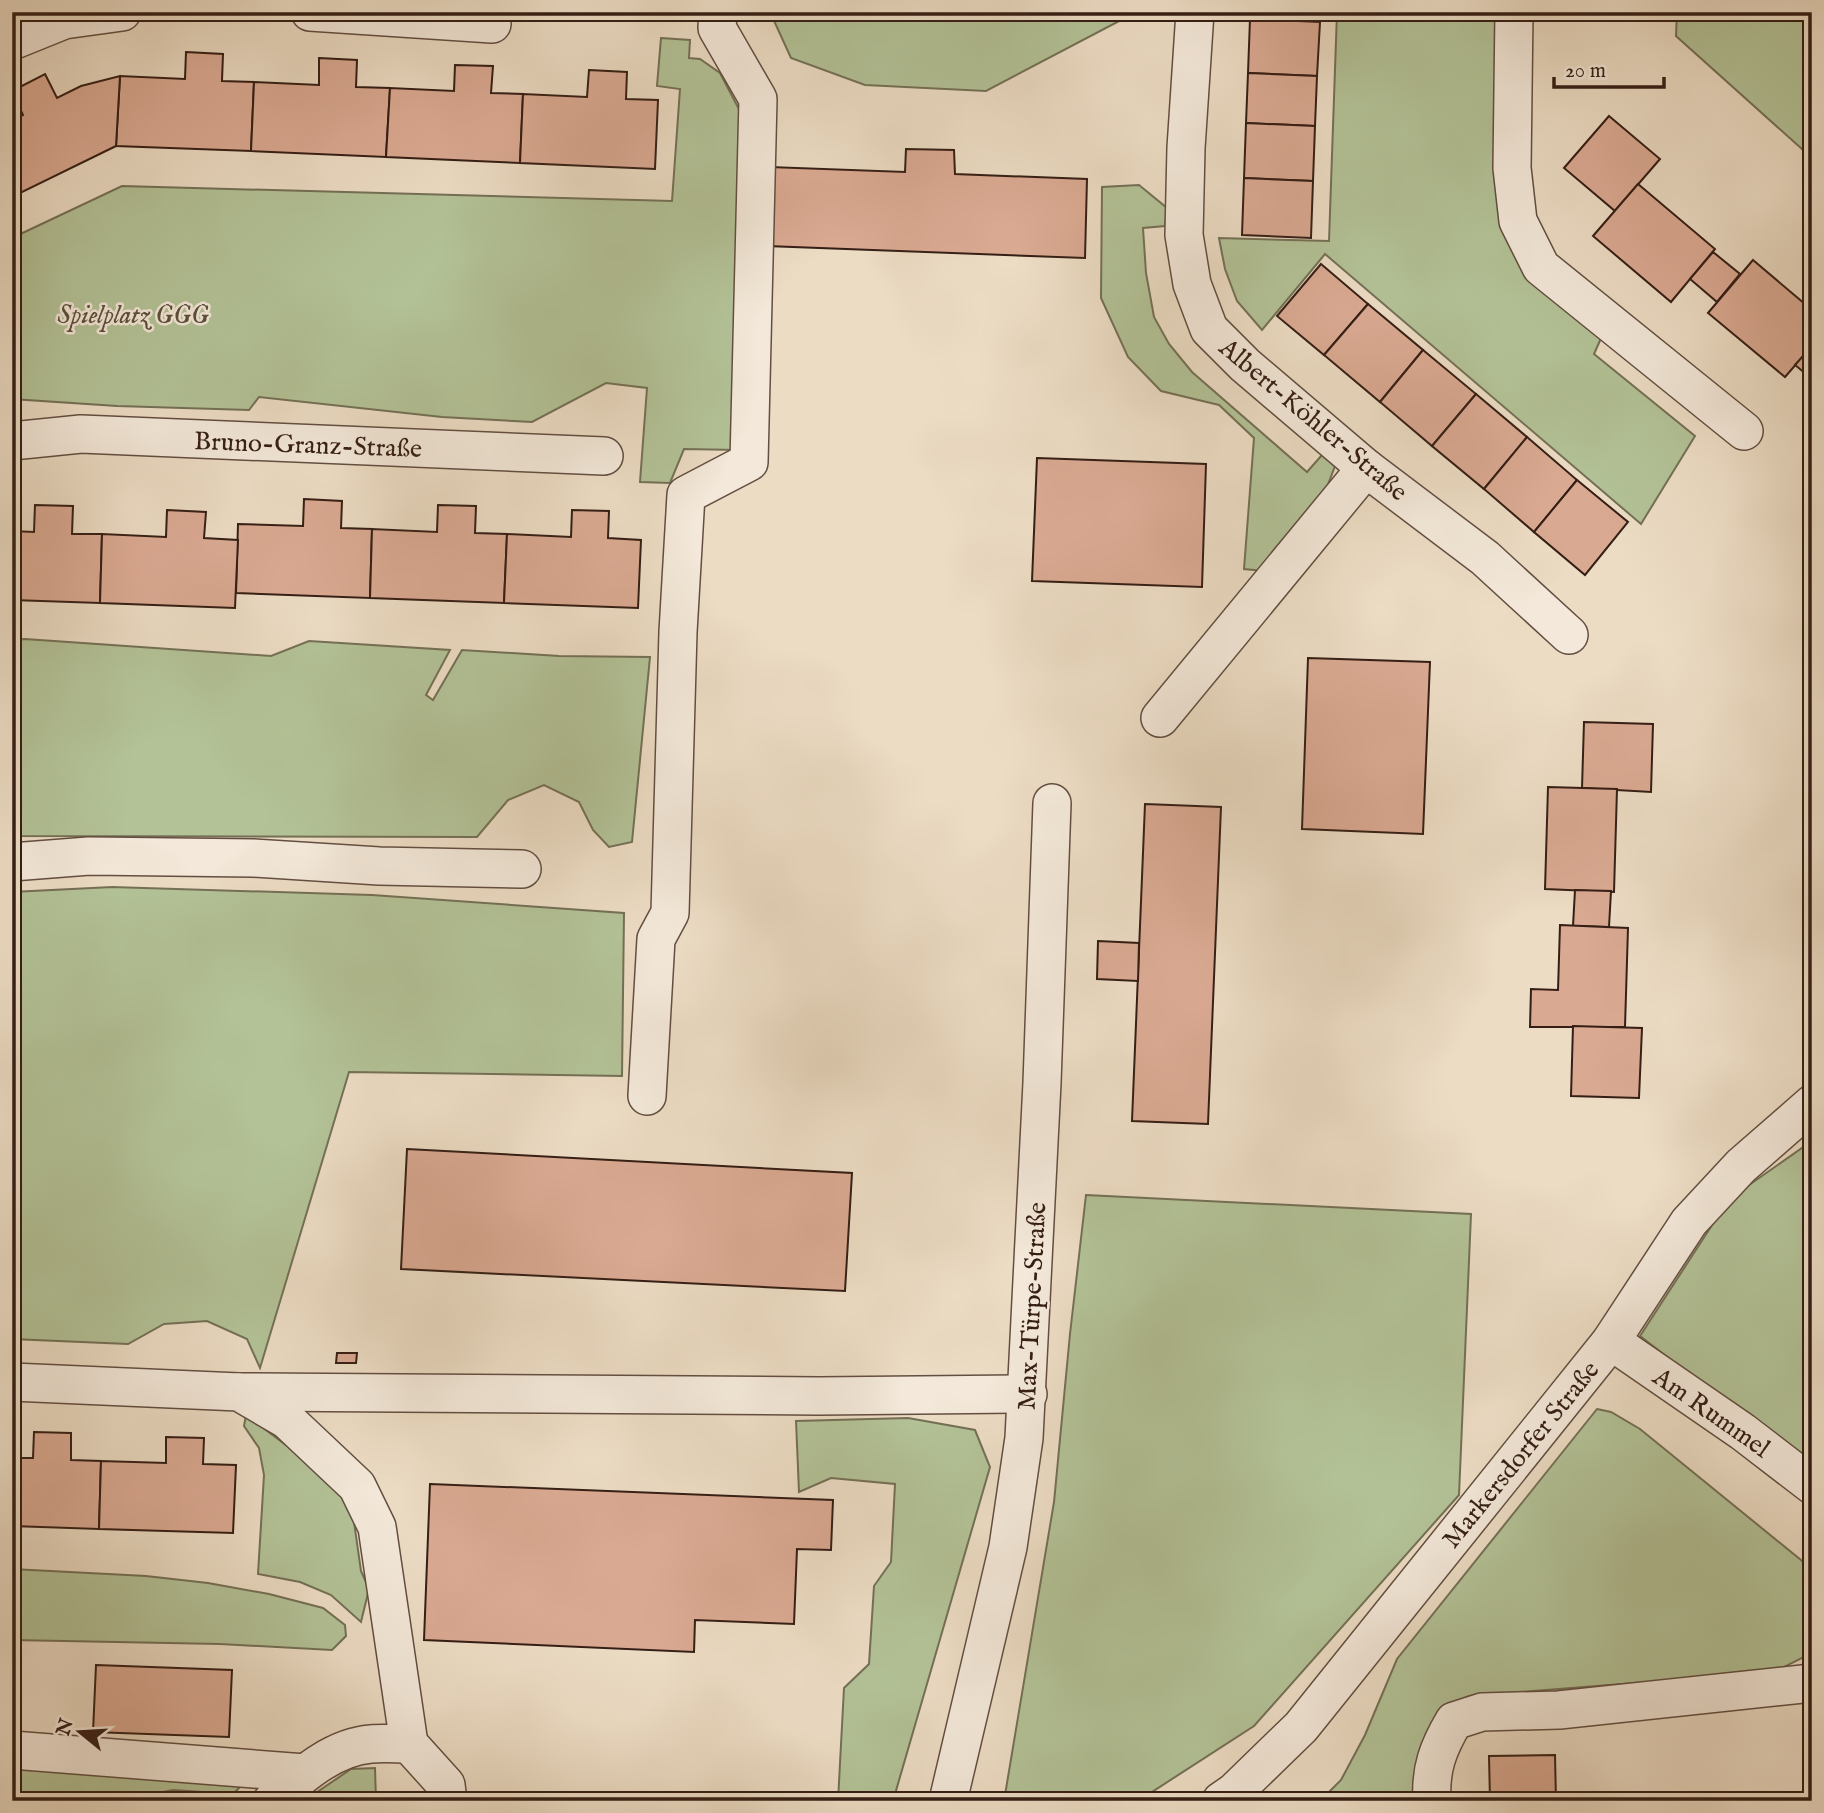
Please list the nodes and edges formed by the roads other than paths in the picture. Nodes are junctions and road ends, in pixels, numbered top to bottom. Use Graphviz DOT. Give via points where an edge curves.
graph roads {
  1 [pos="122,12"];
  2 [pos="310,12"];
  3 [pos="718,12"];
  4 [pos="1195,12"];
  5 [pos="1514,12"];
  6 [pos="492,24"];
  7 [pos="12,41"];
  8 [pos="1744,431"];
  9 [pos="12,441"];
  10 [pos="604,456"];
  11 [pos="1366,468"];
  12 [pos="1569,635"];
  13 [pos="1160,718"];
  14 [pos="1052,803"];
  15 [pos="12,862"];
  16 [pos="522,869"];
  17 [pos="647,1096"];
  18 [pos="1812,1104"];
  19 [pos="1611,1341"];
  20 [pos="12,1382"];
  21 [pos="239,1392"];
  22 [pos="1028,1394"];
  23 [pos="1812,1485"];
  24 [pos="1812,1683"];
  25 [pos="409,1744"];
  26 [pos="12,1750"];
  27 [pos="305,1773"];
  28 [pos="272,1801"];
  29 [pos="447,1801"];
  30 [pos="948,1801"];
  31 [pos="1221,1801"];
  32 [pos="1432,1801"];
  1 -- 7 [label="street" via="64,20"];
  2 -- 6 [label="street"];
  3 -- 17 [label="street" via="717,28 758,99 749,462 686,495 670,914 656,939"];
  4 -- 11 [label="street, Albert-Köhler-Straße" via="1184,201 1192,284 1209,329"];
  5 -- 8 [label="street" via="1512,168 1518,221 1541,267"];
  9 -- 10 [label="street, Bruno-Granz-Straße" via="81,434"];
  11 -- 12 [label="street, Albert-Köhler-Straße" via="1485,558"];
  11 -- 13 [label="street"];
  14 -- 22 [label="street, Max-Türpe-Straße"];
  15 -- 16 [label="street" via="89,856 240,858"];
  18 -- 19 [label="street, Markersdorfer Straße" via="1741,1166 1689,1222"];
  19 -- 23 [label="street, Am Rummel"];
  19 -- 31 [label="street, Markersdorfer Straße" via="1301,1727"];
  20 -- 21 [label="street"];
  21 -- 22 [label="street"];
  21 -- 25 [label="street" via="287,1420 357,1486 377,1527"];
  22 -- 30 [label="street, Max-Türpe-Straße" via="1008,1546"];
  24 -- 32 [label="street" via="1559,1710 1482,1712 1454,1721 1441,1744 1431,1779"];
  25 -- 27 [label="street" via="368,1744 333,1755"];
  25 -- 29 [label="street" via="446,1785"];
  26 -- 27 [label="street"];
  27 -- 28 [label="street"];
}
